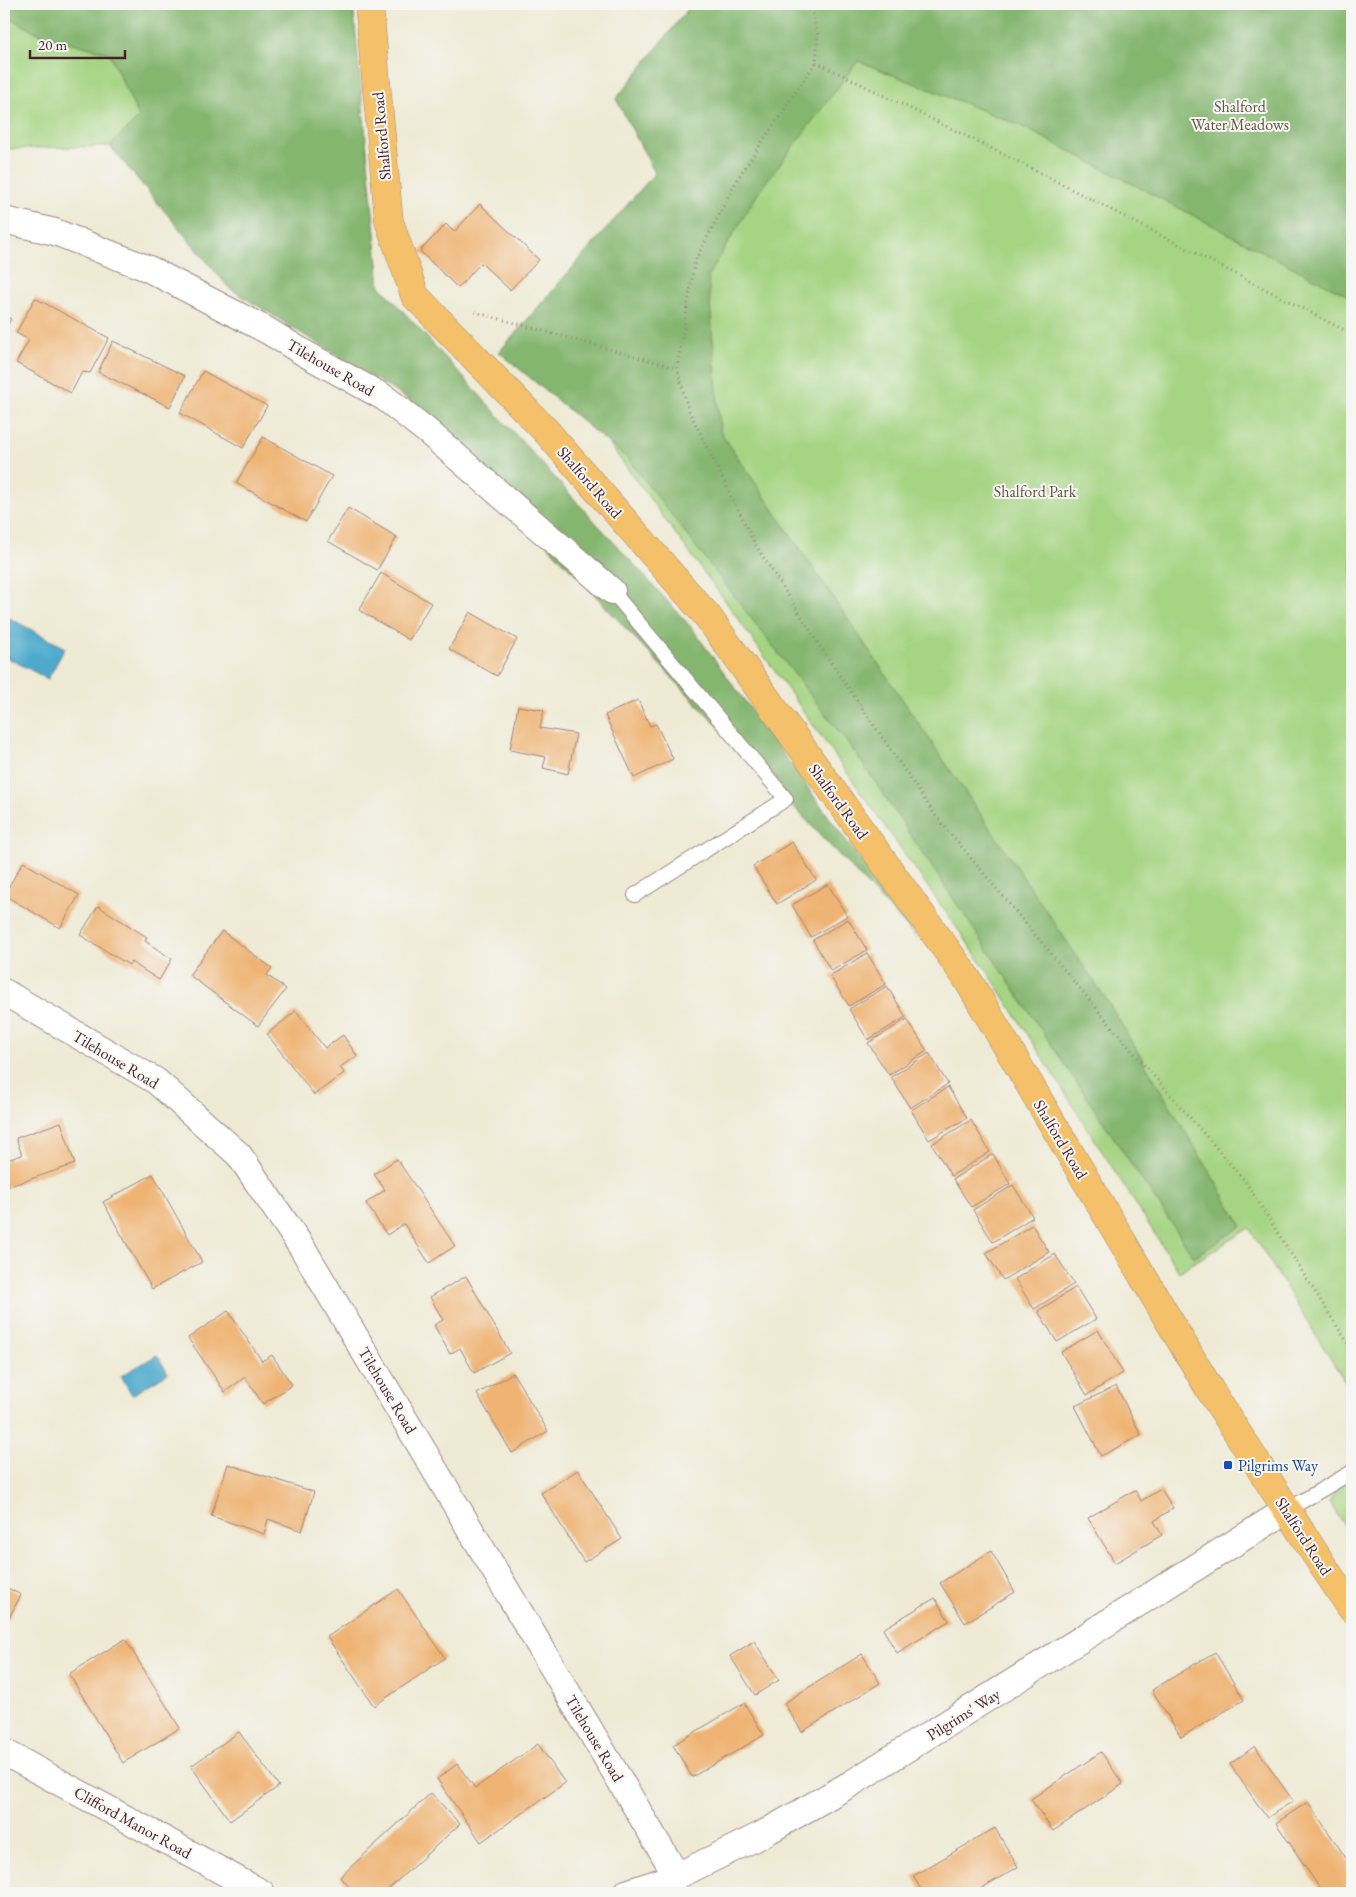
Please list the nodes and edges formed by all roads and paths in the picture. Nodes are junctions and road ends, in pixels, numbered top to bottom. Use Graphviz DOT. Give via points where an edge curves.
graph roads {
  1 [pos="369,4"];
  2 [pos="810,4"];
  3 [pos="816,62"];
  4 [pos="4,220"];
  5 [pos="471,311"];
  6 [pos="1352,334"];
  7 [pos="677,368"];
  8 [pos="612,591"];
  9 [pos="636,896"];
  10 [pos="4,992"];
  11 [pos="1352,1350"];
  12 [pos="1352,1472"];
  13 [pos="1287,1510"];
  14 [pos="1352,1609"];
  15 [pos="4,1752"];
  16 [pos="677,1876"];
  17 [pos="262,1893"];
  18 [pos="626,1893"];
  1 -- 13 [label="main road, Shalford Road" via="389,221 415,296 546,432 708,617 966,977 1210,1390"];
  2 -- 3 [label="path" via="818,35"];
  3 -- 6 [label="path" via="1015,160"];
  3 -- 7 [label="path" via="738,178 695,261"];
  4 -- 8 [label="street, Tilehouse Road" via="55,232 149,269 268,331 385,398"];
  5 -- 7 [label="path"];
  7 -- 11 [label="path" via="688,409 755,544 822,649 936,815 1245,1181"];
  8 -- 9 [label="lane" via="786,799"];
  10 -- 16 [label="street, Tilehouse Road" via="156,1081 239,1155 303,1249"];
  12 -- 13 [label="lane"];
  13 -- 14 [label="main road, Shalford Road"];
  13 -- 16 [label="street, Pilgrims' Way" via="852,1783 761,1835"];
  15 -- 17 [label="street, Clifford Manor Road"];
  16 -- 18 [label="street, Pilgrims' Way"];
}
